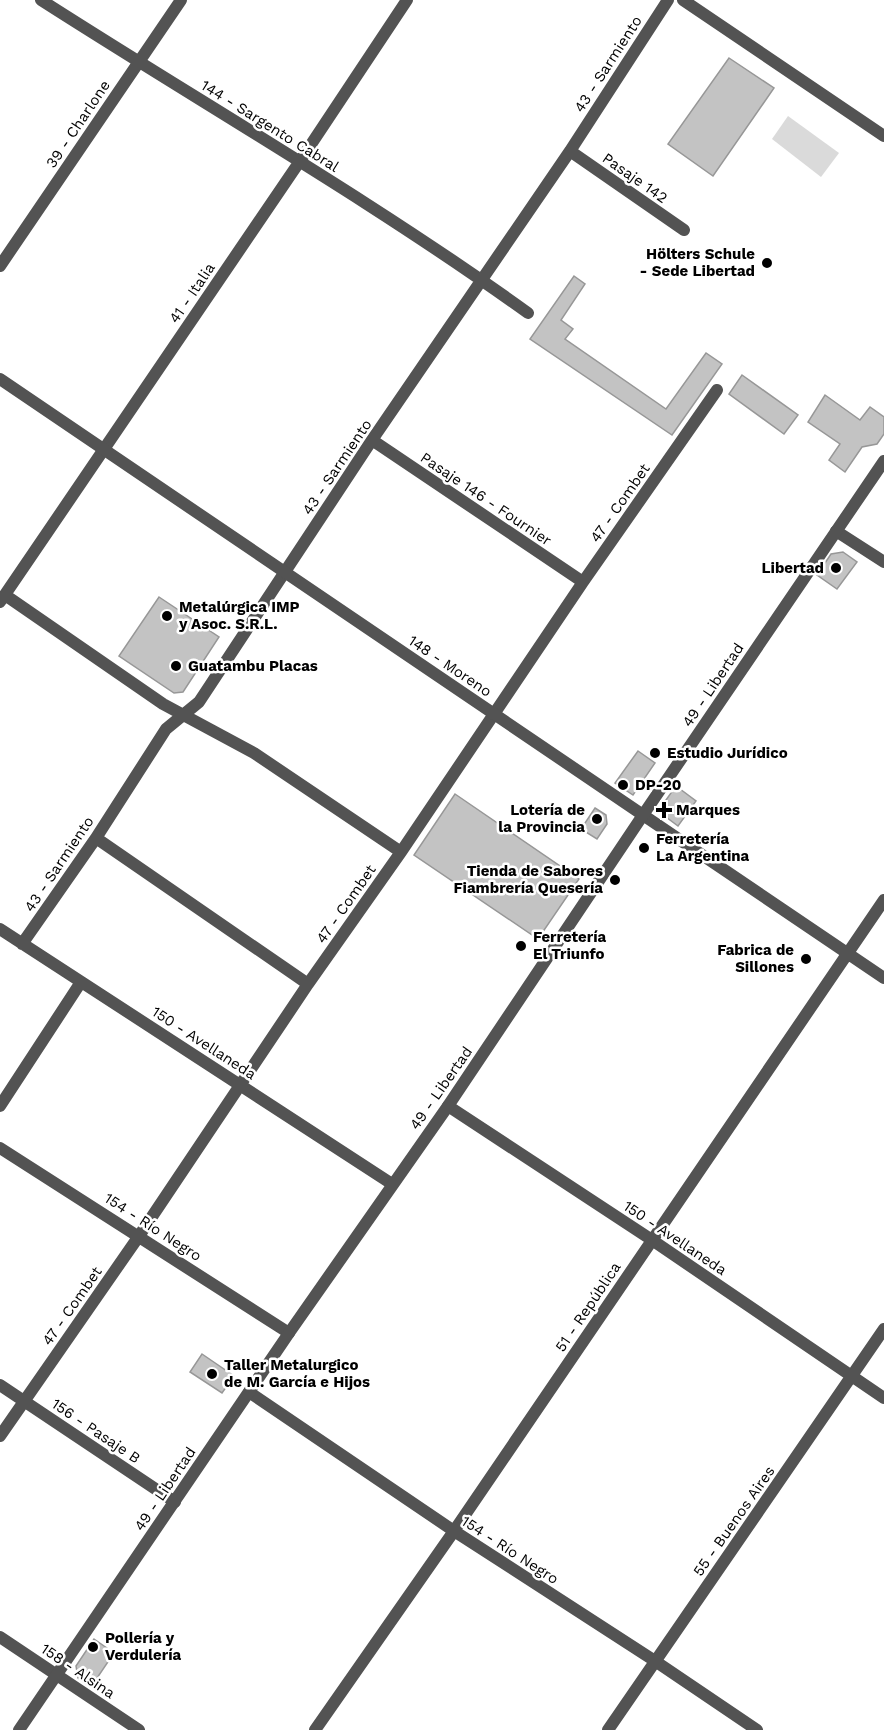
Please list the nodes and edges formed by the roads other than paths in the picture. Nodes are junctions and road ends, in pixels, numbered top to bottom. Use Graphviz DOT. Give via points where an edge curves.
graph roads {
  1 [pos="41,0"];
  2 [pos="181,0"];
  3 [pos="407,0"];
  4 [pos="668,0"];
  5 [pos="683,0"];
  6 [pos="139,63"];
  7 [pos="883,133"];
  8 [pos="570,151"];
  9 [pos="300,161"];
  10 [pos="684,230"];
  11 [pos="0,266"];
  12 [pos="482,280"];
  13 [pos="528,313"];
  14 [pos="0,379"];
  15 [pos="717,390"];
  16 [pos="372,440"];
  17 [pos="104,449"];
  18 [pos="884,461"];
  19 [pos="836,531"];
  20 [pos="884,562"];
  21 [pos="285,573"];
  22 [pos="583,582"];
  23 [pos="2,599"];
  24 [pos="183,715"];
  25 [pos="495,715"];
  26 [pos="643,815"];
  27 [pos="96,838"];
  28 [pos="401,852"];
  29 [pos="884,900"];
  30 [pos="0,929"];
  31 [pos="22,944"];
  32 [pos="848,953"];
  33 [pos="884,978"];
  34 [pos="81,982"];
  35 [pos="308,984"];
  36 [pos="241,1085"];
  37 [pos="0,1106"];
  38 [pos="448,1106"];
  39 [pos="0,1148"];
  40 [pos="392,1184"];
  41 [pos="139,1236"];
  42 [pos="652,1240"];
  43 [pos="884,1329"];
  44 [pos="289,1333"];
  45 [pos="852,1376"];
  46 [pos="0,1385"];
  47 [pos="249,1392"];
  48 [pos="884,1398"];
  49 [pos="24,1401"];
  50 [pos="0,1436"];
  51 [pos="175,1502"];
  52 [pos="454,1531"];
  53 [pos="0,1637"];
  54 [pos="655,1661"];
  55 [pos="57,1675"];
  56 [pos="19,1730"];
  57 [pos="139,1730"];
  58 [pos="315,1730"];
  59 [pos="608,1730"];
  60 [pos="757,1730"];
  1 -- 6 [label="street, 144 - Sargento Cabral"];
  2 -- 6 [label="street, 39 - Charlone"];
  3 -- 9 [label="street, 41 - Italia"];
  4 -- 8 [label="street, 43 - Sarmiento"];
  5 -- 7 [label="street"];
  6 -- 9 [label="street, 144 - Sargento Cabral"];
  6 -- 11 [label="street, 39 - Charlone"];
  8 -- 10 [label="street, Pasaje 142"];
  8 -- 12 [label="street, 43 - Sarmiento"];
  9 -- 12 [label="street, 144 - Sargento Cabral"];
  9 -- 17 [label="street, 41 - Italia"];
  12 -- 13 [label="street, 144 - Sargento Cabral"];
  12 -- 16 [label="street, 43 - Sarmiento"];
  14 -- 17 [label="street, 148 - Moreno"];
  15 -- 22 [label="street, 47 - Combet"];
  16 -- 21 [label="street, 43 - Sarmiento"];
  16 -- 22 [label="street, Pasaje 146 - Fournier"];
  17 -- 21 [label="street, 148 - Moreno"];
  17 -- 23 [label="street, 41 - Italia"];
  18 -- 19 [label="street, 49 - Libertad"];
  19 -- 20 [label="street"];
  19 -- 26 [label="street, 49 - Libertad"];
  21 -- 24 [label="street, 43 - Sarmiento" via="199,702"];
  21 -- 25 [label="street, 148 - Moreno"];
  22 -- 25 [label="street, 47 - Combet"];
  23 -- 24 [label="street"];
  24 -- 27 [label="street, 43 - Sarmiento" via="166,729"];
  24 -- 28 [label="street" via="254,753"];
  25 -- 26 [label="street, 148 - Moreno"];
  25 -- 28 [label="street, 47 - Combet"];
  26 -- 32 [label="street, 148 - Moreno"];
  26 -- 38 [label="street, 49 - Libertad"];
  27 -- 31 [label="street, 43 - Sarmiento"];
  27 -- 35 [label="street"];
  28 -- 35 [label="street, 47 - Combet"];
  29 -- 32 [label="street, 51 - República"];
  30 -- 31 [label="street, 150 - Avellaneda"];
  31 -- 34 [label="street, 150 - Avellaneda"];
  32 -- 33 [label="street, 148 - Moreno"];
  32 -- 42 [label="street, 51 - República"];
  34 -- 36 [label="street, 150 - Avellaneda"];
  34 -- 37 [label="street"];
  35 -- 36 [label="street, 47 - Combet"];
  36 -- 40 [label="street, 150 - Avellaneda"];
  36 -- 41 [label="street, 47 - Combet"];
  38 -- 40 [label="street, 49 - Libertad"];
  38 -- 42 [label="street, 150 - Avellaneda"];
  39 -- 41 [label="street, 154 - Río Negro"];
  40 -- 44 [label="street, 49 - Libertad"];
  41 -- 44 [label="street, 154 - Río Negro"];
  41 -- 49 [label="street, 47 - Combet"];
  42 -- 45 [label="street, 150 - Avellaneda"];
  42 -- 52 [label="street, 51 - República"];
  43 -- 45 [label="street, 55 - Buenos Aires"];
  44 -- 47 [label="street, 49 - Libertad"];
  45 -- 48 [label="street, 150 - Avellaneda"];
  45 -- 54 [label="street, 55 - Buenos Aires"];
  46 -- 49 [label="street, 156 - Pasaje B"];
  47 -- 51 [label="street, 49 - Libertad"];
  47 -- 52 [label="street, 154 - Río Negro"];
  49 -- 50 [label="street, 47 - Combet"];
  49 -- 51 [label="street, 156 - Pasaje B"];
  51 -- 55 [label="street, 49 - Libertad"];
  52 -- 54 [label="street, 154 - Río Negro"];
  52 -- 58 [label="street, 51 - República"];
  53 -- 55 [label="street, 158 - Alsina"];
  54 -- 59 [label="street, 55 - Buenos Aires"];
  54 -- 60 [label="street, 154 - Río Negro"];
  55 -- 56 [label="street, 49 - Libertad"];
  55 -- 57 [label="street, 158 - Alsina"];
}
